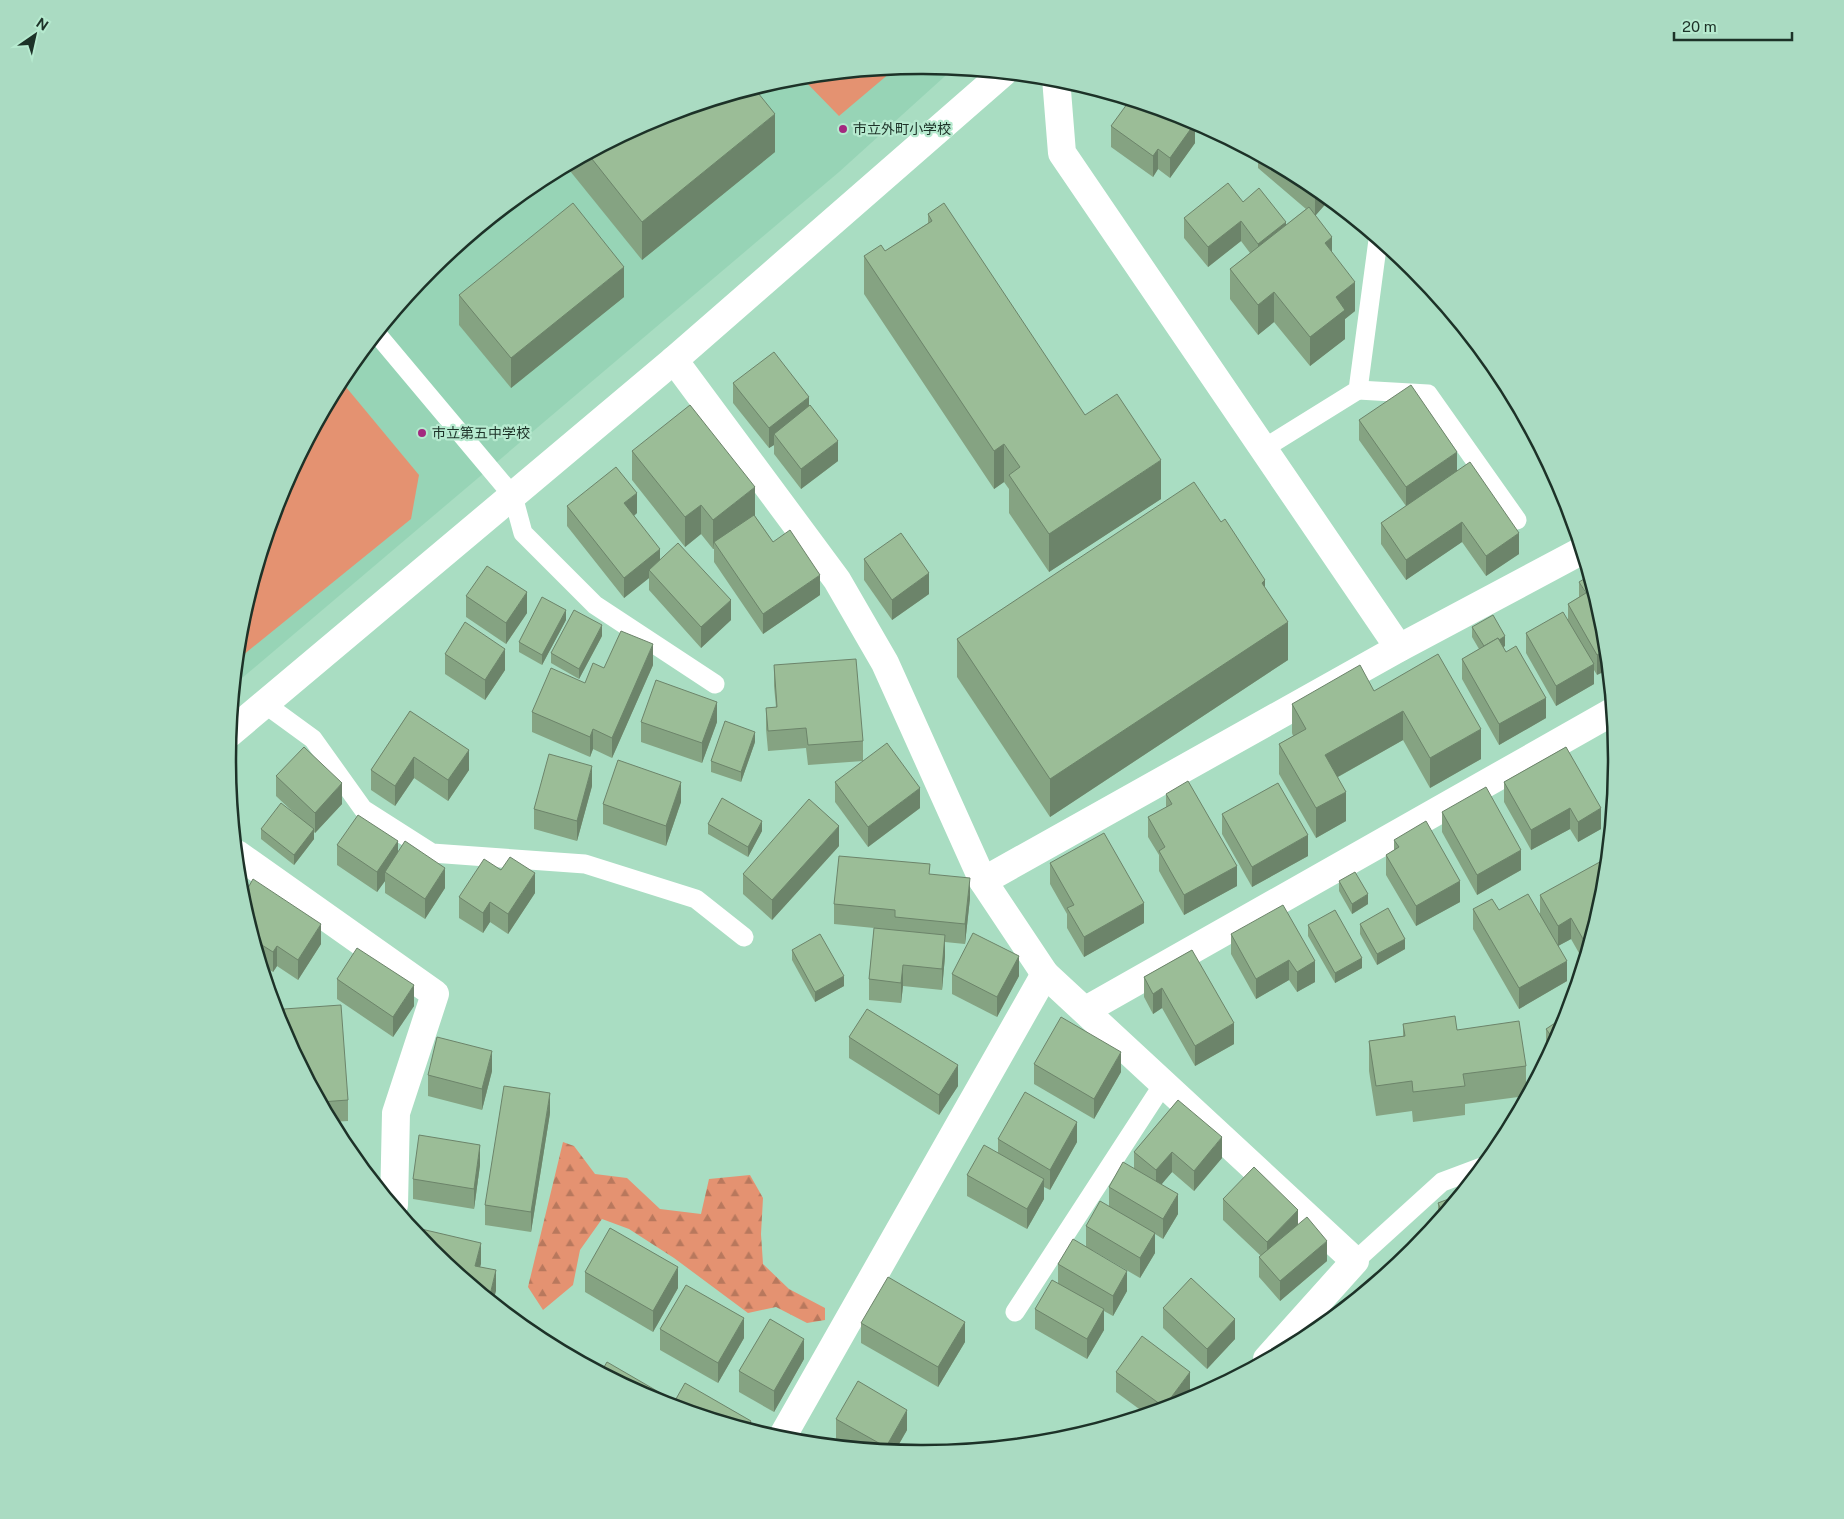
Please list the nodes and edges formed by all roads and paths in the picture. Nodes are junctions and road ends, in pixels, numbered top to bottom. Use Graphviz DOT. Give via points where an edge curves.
graph roads {
  1 [pos="997,78"];
  2 [pos="1057,87"];
  3 [pos="1377,247"];
  4 [pos="381,339"];
  5 [pos="674,360"];
  6 [pos="1358,390"];
  7 [pos="1263,449"];
  8 [pos="513,496"];
  9 [pos="1517,520"];
  10 [pos="1576,554"];
  11 [pos="1399,648"];
  12 [pos="715,684"];
  13 [pos="265,704"];
  14 [pos="1606,715"];
  15 [pos="237,727"];
  16 [pos="244,859"];
  17 [pos="983,881"];
  18 [pos="744,936"];
  19 [pos="1045,974"];
  20 [pos="1086,1010"];
  21 [pos="1164,1084"];
  22 [pos="1470,1172"];
  23 [pos="394,1197"];
  24 [pos="1356,1261"];
  25 [pos="1015,1312"];
  26 [pos="1282,1343"];
  27 [pos="784,1431"];
  1 -- 5 [label="street"];
  2 -- 7 [label="street" via="1062,153"];
  3 -- 6 [label="lane"];
  4 -- 8 [label="lane"];
  5 -- 8 [label="street"];
  5 -- 17 [label="street" via="837,580 886,663"];
  6 -- 7 [label="lane"];
  6 -- 9 [label="lane" via="1428,394"];
  7 -- 11 [label="street"];
  8 -- 12 [label="lane" via="523,533 596,605"];
  8 -- 13 [label="street"];
  10 -- 11 [label="street"];
  11 -- 17 [label="street"];
  13 -- 15 [label="street"];
  13 -- 18 [label="lane" via="313,739 363,809 432,853 585,864 696,899"];
  14 -- 20 [label="street"];
  16 -- 23 [label="street" via="435,994 396,1113"];
  17 -- 19 [label="street"];
  19 -- 20 [label="street"];
  19 -- 27 [label="street"];
  20 -- 21 [label="street"];
  21 -- 24 [label="street"];
  21 -- 25 [label="lane"];
  22 -- 24 [label="lane" via="1442,1182"];
  24 -- 26 [label="street"];
}
